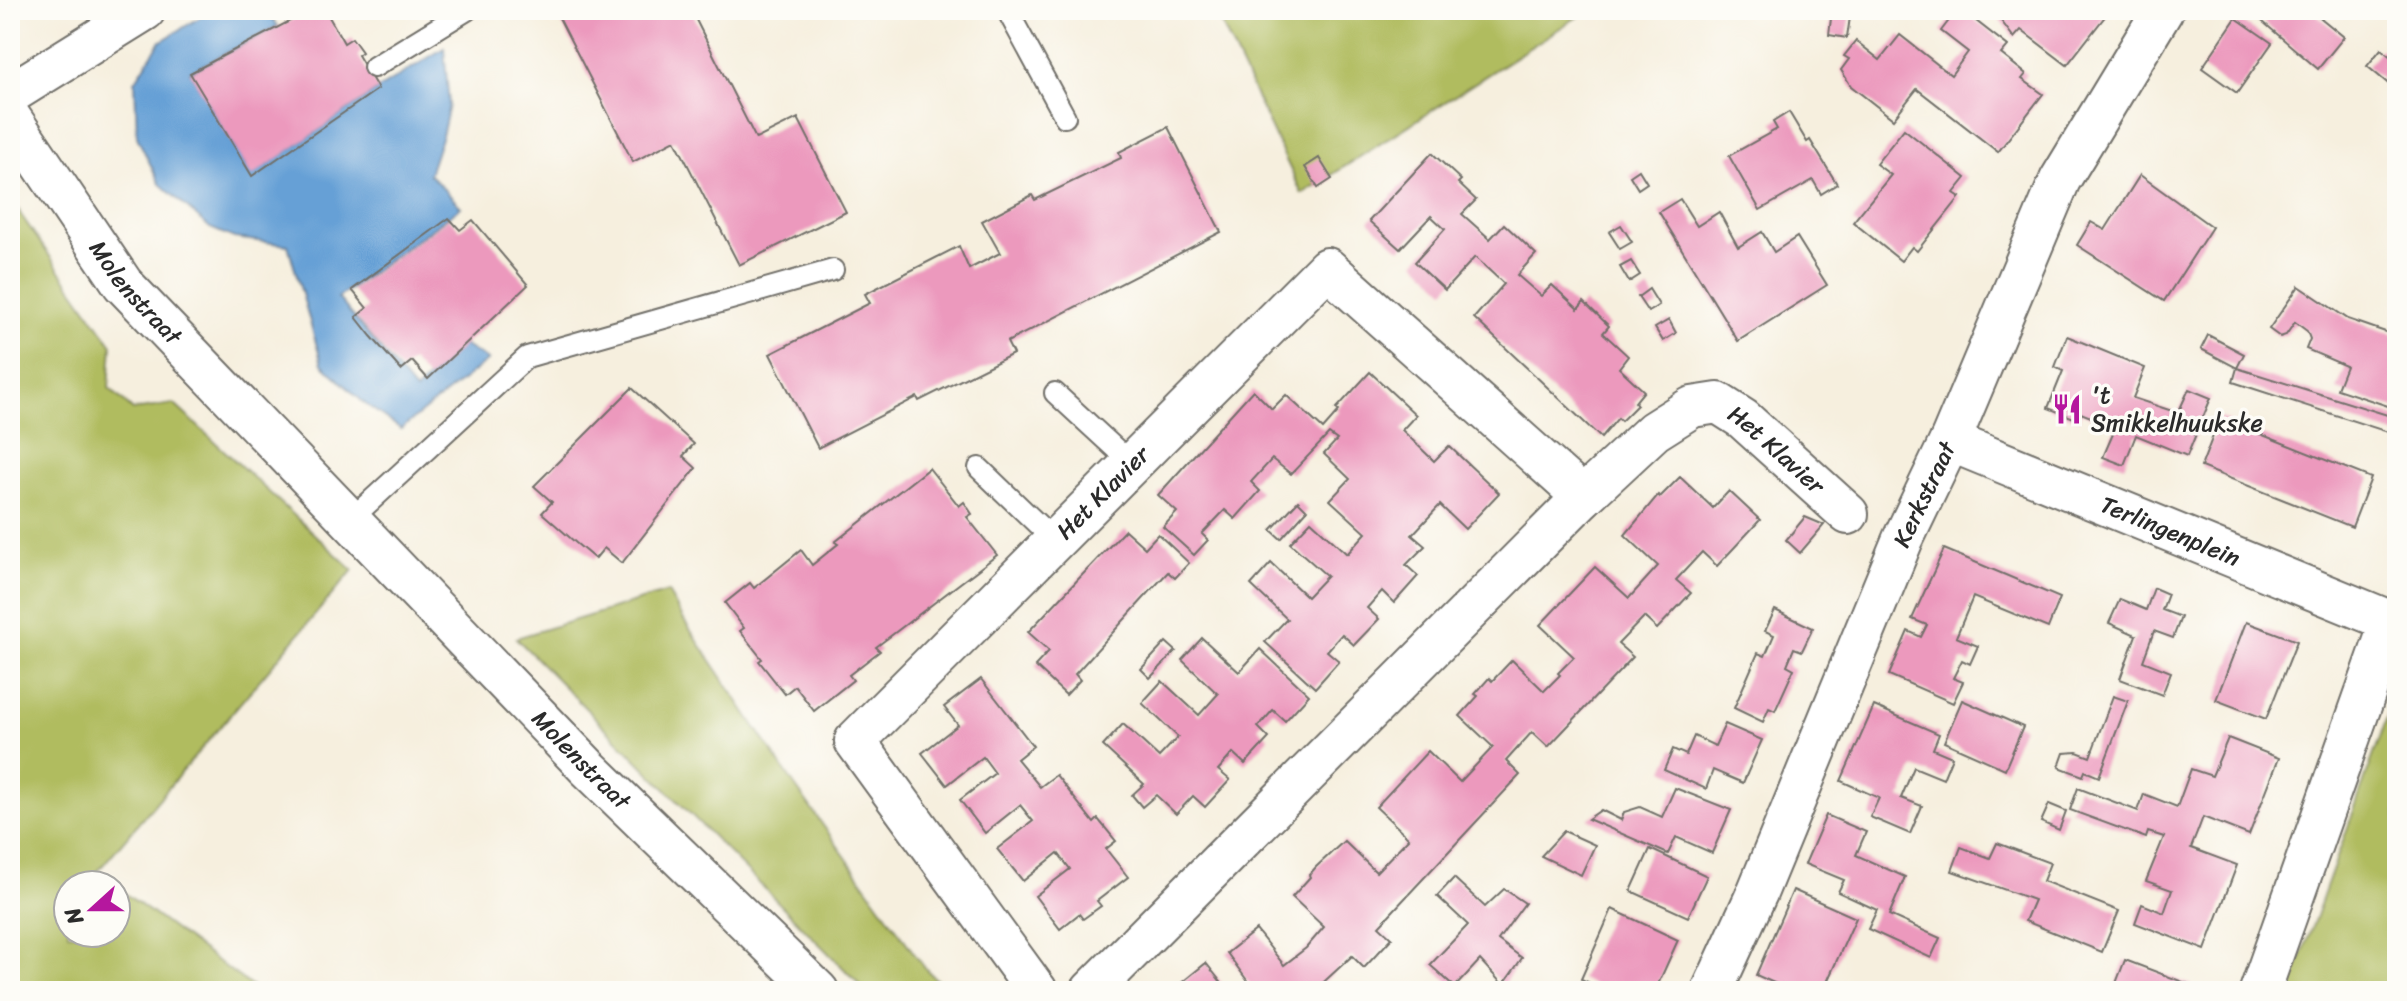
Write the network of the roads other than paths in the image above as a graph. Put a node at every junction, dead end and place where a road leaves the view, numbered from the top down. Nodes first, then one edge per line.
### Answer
1 (145, 10) edge
2 (467, 10) edge
3 (1007, 10) edge
4 (2163, 10) edge
5 (374, 67) dead end
6 (10, 94) edge
7 (10, 117) edge
8 (1065, 117) dead end
9 (833, 270) dead end
10 (1055, 393) dead end
11 (1950, 441) junction
12 (1132, 464) junction
13 (979, 468) dead end
14 (1583, 497) junction
15 (1848, 514) dead end
16 (350, 520) junction
17 (1055, 541) junction
18 (2394, 622) edge
19 (818, 991) edge
20 (1037, 991) edge
21 (1091, 991) edge
22 (1712, 991) edge
23 (2260, 991) edge

1 - 6 street
2 - 5 lane
3 - 8 lane
4 - 11 street, Kerkstraat
7 - 16 street, Molenstraat
9 - 16 lane
10 - 12 lane
11 - 18 street, Terlingenplein
11 - 22 street, Kerkstraat
12 - 14 street, Het Klavier
12 - 17 street, Het Klavier
13 - 17 lane
14 - 15 street, Het Klavier
14 - 21 street, Het Klavier
16 - 19 street, Molenstraat
17 - 20 street, Het Klavier
18 - 23 street, Terlingenplein

